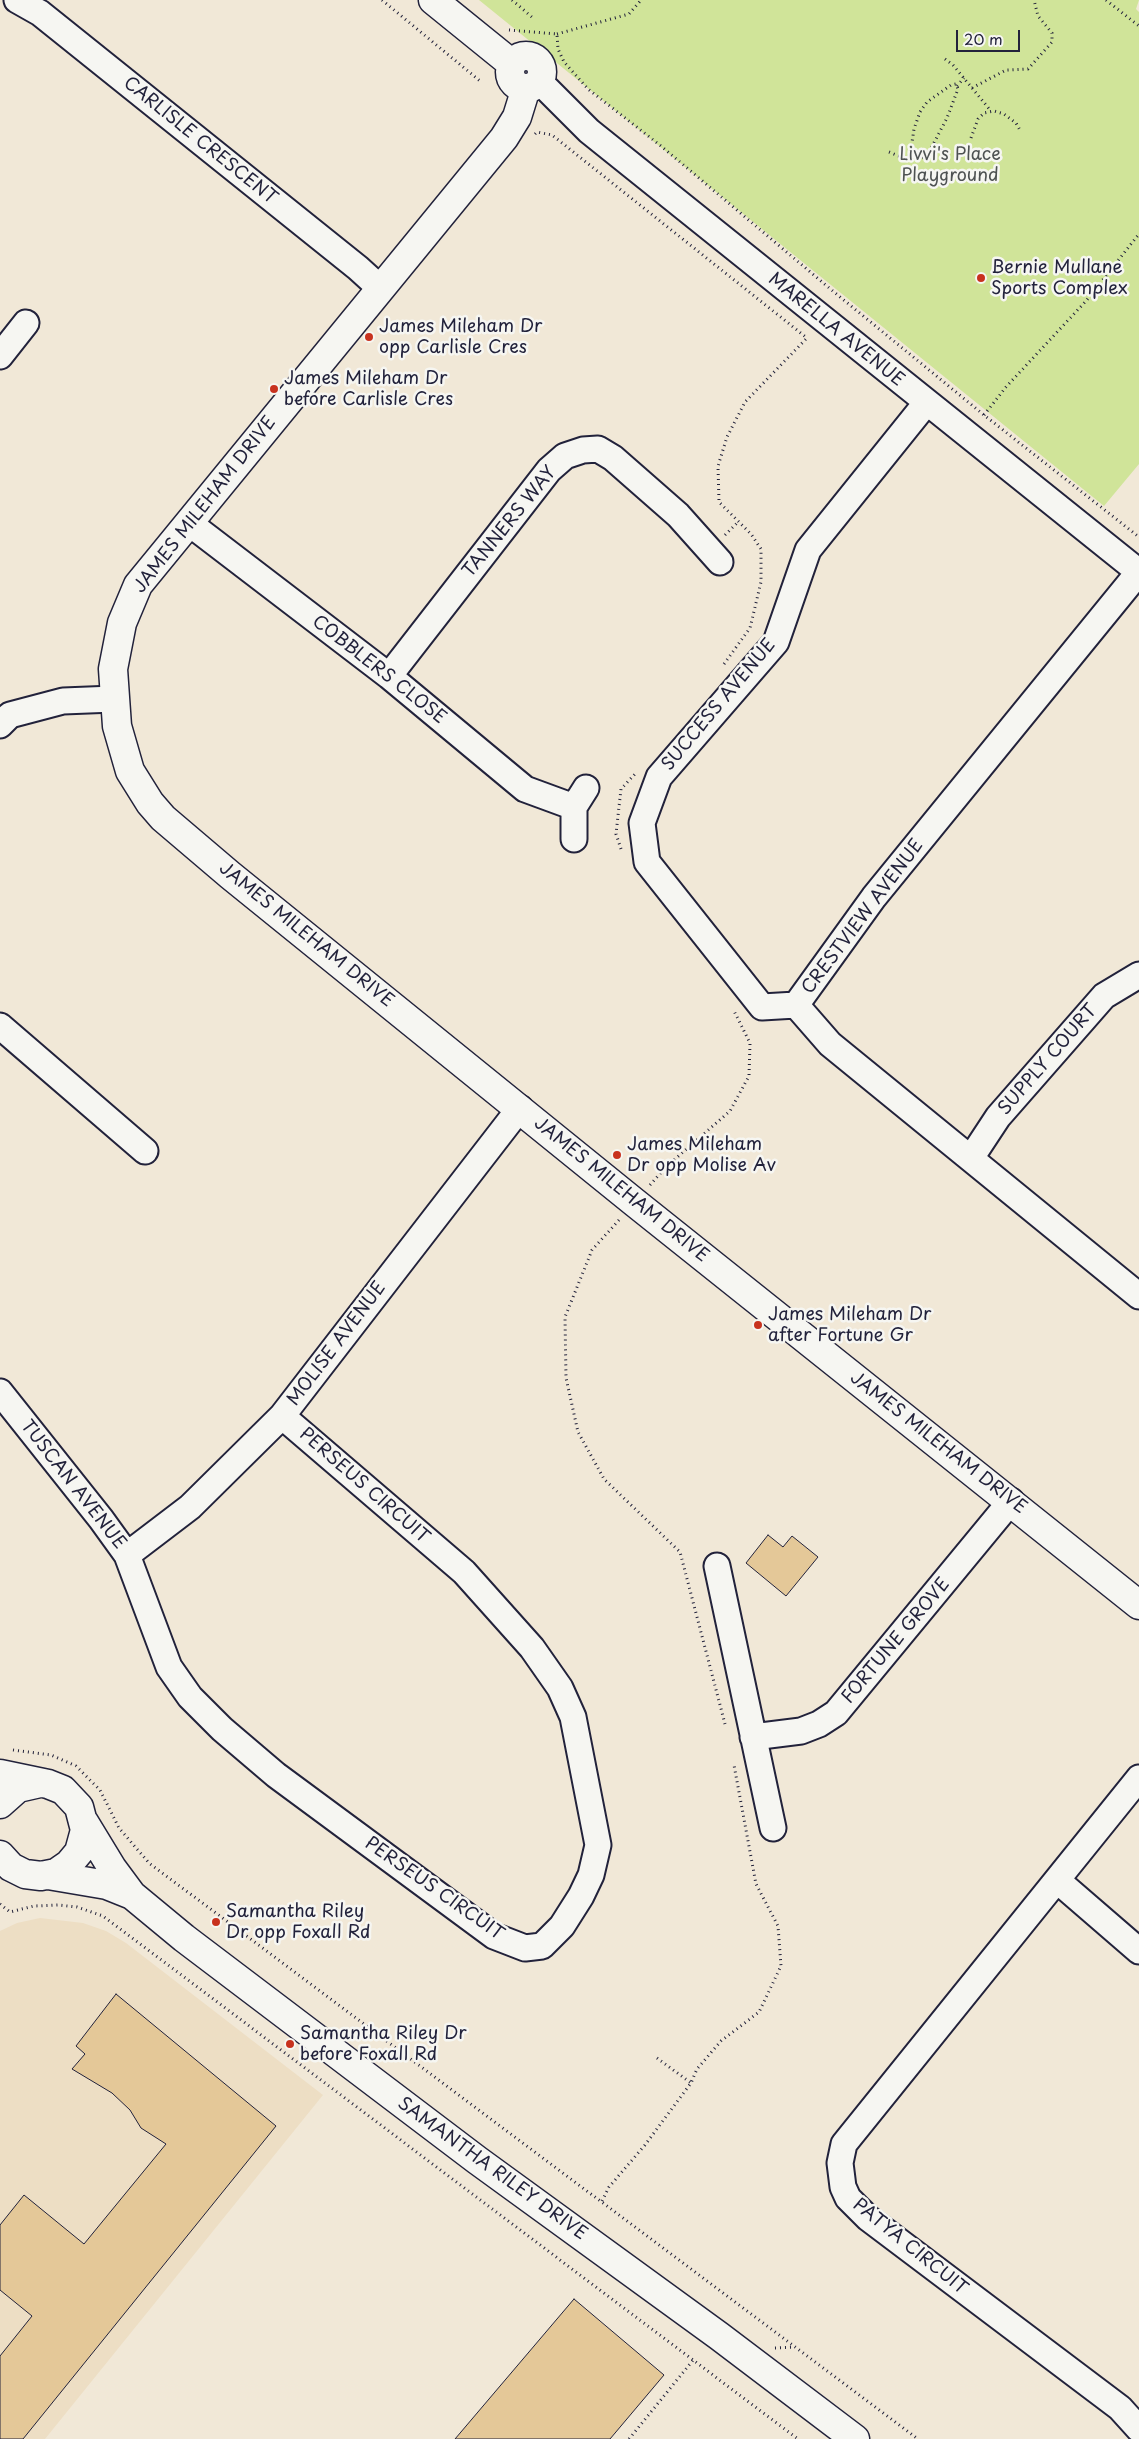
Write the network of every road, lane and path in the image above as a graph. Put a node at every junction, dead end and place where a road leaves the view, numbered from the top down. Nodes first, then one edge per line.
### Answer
1 (17, 0) edge
2 (382, 0) edge
3 (433, 0) edge
4 (512, 0) edge
5 (641, 0) edge
6 (1034, 0) edge
7 (1106, 0) edge
8 (533, 18) dead end
9 (1139, 26) edge
10 (505, 30) dead end
11 (557, 34) junction
12 (945, 58) dead end
13 (964, 78) junction
14 (480, 81) dead end
15 (532, 85) junction
16 (957, 86) junction
17 (972, 88) junction
18 (991, 112) junction
19 (1021, 132) dead end
20 (530, 138) dead end
21 (972, 138) dead end
22 (889, 152) dead end
23 (910, 156) junction
24 (1139, 234) edge
25 (380, 288) junction
26 (26, 323) dead end
27 (807, 338) dead end
28 (0, 356) edge
29 (927, 402) junction
30 (984, 415) junction
31 (188, 523) junction
32 (1139, 537) edge
33 (720, 562) dead end
34 (1139, 572) edge
35 (389, 676) junction
36 (114, 699) junction
37 (0, 725) edge
38 (574, 839) dead end
39 (1139, 975) edge
40 (796, 1005) junction
41 (0, 1026) edge
42 (520, 1108) junction
43 (145, 1151) dead end
44 (971, 1158) junction
45 (644, 1178) dead end
46 (659, 1190) dead end
47 (1139, 1296) edge
48 (0, 1392) edge
49 (282, 1416) junction
50 (1011, 1501) junction
51 (127, 1555) junction
52 (717, 1566) dead end
53 (1139, 1605) edge
54 (753, 1737) junction
55 (4, 1762) edge
56 (1139, 1778) edge
57 (40, 1783) junction
58 (0, 1804) edge
59 (84, 1822) junction
60 (773, 1828) dead end
61 (4, 1867) edge
62 (48, 1875) junction
63 (1058, 1881) junction
64 (132, 1895) junction
65 (0, 1904) edge
66 (1139, 1950) edge
67 (657, 2058) dead end
68 (691, 2083) dead end
69 (694, 2359) junction
70 (1139, 2429) edge
71 (629, 2439) edge
72 (798, 2439) edge
73 (855, 2439) edge
74 (918, 2439) edge

1 - 25 street, CARLISLE CRESCENT
2 - 14 path
3 - 15 street
4 - 8 path
5 - 11 path
6 - 17 path
7 - 9 path
10 - 11 path
11 - 30 path
12 - 13 path
13 - 16 path
13 - 17 path
15 - 25 street, JAMES MILEHAM DRIVE
15 - 29 street, MARELLA AVENUE
16 - 23 path
16 - 23 path
17 - 18 path
18 - 19 path
18 - 21 path
20 - 27 path
22 - 23 path
24 - 30 path
25 - 31 street, JAMES MILEHAM DRIVE
26 - 28 street
29 - 34 street, MARELLA AVENUE
29 - 40 street, SUCCESS AVENUE
30 - 32 path
31 - 35 street, COBBLERS CLOSE
31 - 36 street, JAMES MILEHAM DRIVE
33 - 35 street, TANNERS WAY
34 - 40 street, CRESTVIEW AVENUE
35 - 38 street, COBBLERS CLOSE
36 - 37 street
36 - 42 street, JAMES MILEHAM DRIVE
39 - 44 street, SUPPLY COURT
40 - 44 street, CRESTVIEW AVENUE
41 - 43 street
42 - 49 street, MOLISE AVENUE
42 - 50 street, JAMES MILEHAM DRIVE
44 - 47 street, CRESTVIEW AVENUE
45 - 46 path
48 - 51 street, TUSCAN AVENUE
49 - 51 street, MOLISE AVENUE
49 - 51 street, PERSEUS CIRCUIT
50 - 53 street, JAMES MILEHAM DRIVE
50 - 54 street, FORTUNE GROVE
52 - 54 street
54 - 60 street
55 - 57 street, SAMANTHA RILEY DRIVE
55 - 74 path
56 - 63 street, PATYA CIRCUIT
57 - 58 street
57 - 59 street, SAMANTHA RILEY DRIVE
59 - 62 street
59 - 64 street, SAMANTHA RILEY DRIVE
61 - 62 street, SAMANTHA RILEY DRIVE
62 - 64 street, SAMANTHA RILEY DRIVE
63 - 66 street
63 - 70 street, PATYA CIRCUIT
64 - 73 street, SAMANTHA RILEY DRIVE
65 - 69 path
67 - 68 path
69 - 71 path
69 - 72 path

